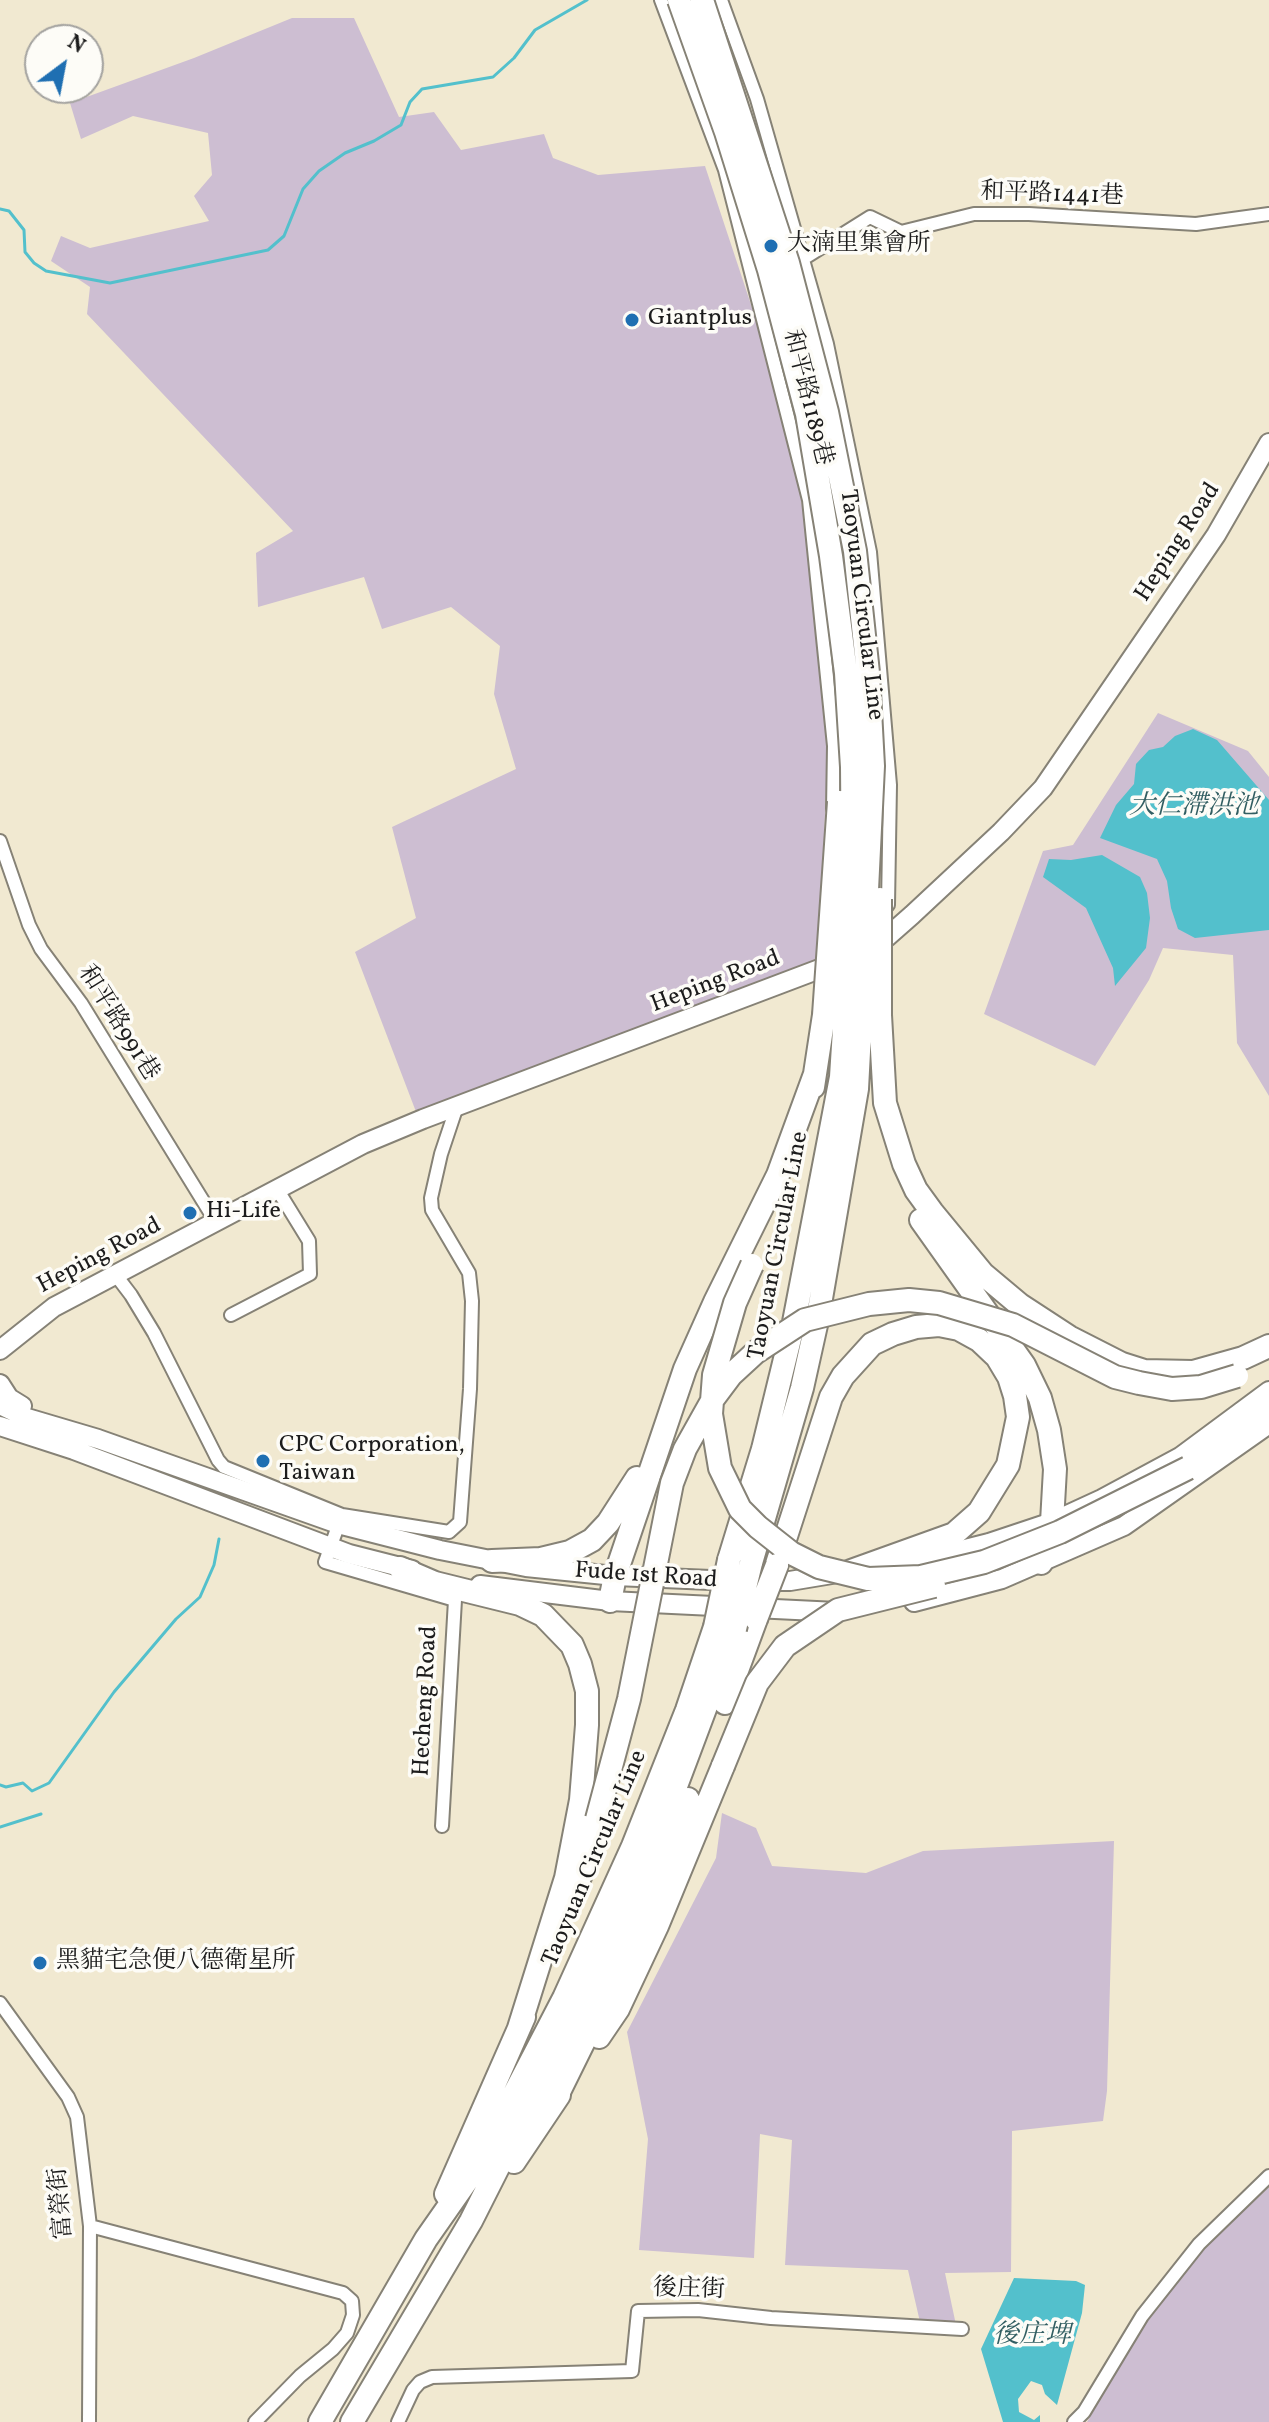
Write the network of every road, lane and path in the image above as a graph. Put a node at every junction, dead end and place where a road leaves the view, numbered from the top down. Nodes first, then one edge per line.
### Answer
1 (661, 0) edge
2 (679, 0) edge
3 (702, 0) edge
4 (721, 0) edge
5 (757, 99) junction
6 (707, 125) junction
7 (1269, 214) edge
8 (803, 259) junction
9 (1269, 443) edge
10 (0, 841) edge
11 (887, 937) junction
12 (830, 966) junction
13 (852, 1015) junction
14 (815, 1074) junction
15 (457, 1106) junction
16 (277, 1189) junction
17 (216, 1222) junction
18 (115, 1274) junction
19 (231, 1315) dead end
20 (1269, 1346) edge
21 (0, 1350) edge
22 (1269, 1361) edge
23 (0, 1384) edge
24 (1269, 1391) edge
25 (0, 1405) edge
26 (1269, 1409) edge
27 (667, 1420) junction
28 (1269, 1424) edge
29 (2, 1428) edge
30 (98, 1439) junction
31 (1188, 1468) junction
32 (1079, 1509) junction
33 (340, 1519) junction
34 (1052, 1522) junction
35 (1084, 1545) junction
36 (329, 1547) junction
37 (492, 1561) junction
38 (1041, 1563) junction
39 (400, 1568) junction
40 (851, 1571) junction
41 (615, 1576) junction
42 (610, 1601) junction
43 (725, 1628) junction
44 (442, 1826) dead end
45 (0, 2003) edge
46 (519, 2028) junction
47 (553, 2104) junction
48 (1269, 2176) edge
49 (471, 2221) junction
50 (90, 2226) junction
51 (426, 2239) junction
52 (962, 2329) dead end
53 (89, 2422) edge
54 (255, 2422) edge
55 (320, 2422) edge
56 (352, 2422) edge
57 (398, 2422) edge
58 (1074, 2422) edge

1 - 6 street, 和平路1189巷
2 - 13 highway, Taoyuan Circular Line, bridge
3 - 13 highway, Taoyuan Circular Line, bridge
4 - 5 street, 和平路1189巷
5 - 6 street
5 - 8 street, 和平路1189巷
6 - 12 street, 和平路1189巷
7 - 8 street, 和平路1441巷
8 - 11 street, 和平路1189巷
9 - 11 main road, Heping Road
10 - 17 street, 和平路991巷
11 - 12 main road, Heping Road
12 - 15 main road, Heping Road
13 - 14 highway
13 - 20 highway
13 - 34 highway
13 - 43 highway, Taoyuan Circular Line, bridge
14 - 27 highway
14 - 31 highway, bridge
15 - 16 main road, Heping Road
15 - 33 street
16 - 17 main road, Heping Road
16 - 19 street
17 - 18 main road, Heping Road
18 - 21 main road, Heping Road
18 - 33 street
22 - 46 highway, bridge
23 - 30 main road
24 - 32 main road, Fude 1st Road
25 - 30 main road, Fude 1st Road
26 - 31 highway
27 - 37 highway
27 - 41 highway
28 - 35 main road, Fude 1st Road
29 - 36 main road, Fude 1st Road
30 - 33 main road, Fude 1st Road
31 - 47 highway, bridge
32 - 34 main road, Fude 1st Road
32 - 35 main road
33 - 36 street
33 - 37 main road, Fude 1st Road
34 - 38 highway
34 - 40 main road, Fude 1st Road
35 - 38 main road, Fude 1st Road
36 - 39 main road, Fude 1st Road
36 - 44 street, Hecheng Road
37 - 41 main road, Fude 1st Road
38 - 42 main road, Fude 1st Road
39 - 42 main road, Fude 1st Road
39 - 46 highway
40 - 41 main road, Fude 1st Road
40 - 47 highway, bridge
41 - 42 highway
43 - 49 highway, Taoyuan Circular Line
43 - 51 highway, Taoyuan Circular Line
45 - 50 street, 富榮街
46 - 51 highway
47 - 49 highway
48 - 58 street
49 - 56 highway, Taoyuan Circular Line
50 - 53 street, 富榮街
50 - 54 street
51 - 55 highway, Taoyuan Circular Line
52 - 57 street, 後庄街

